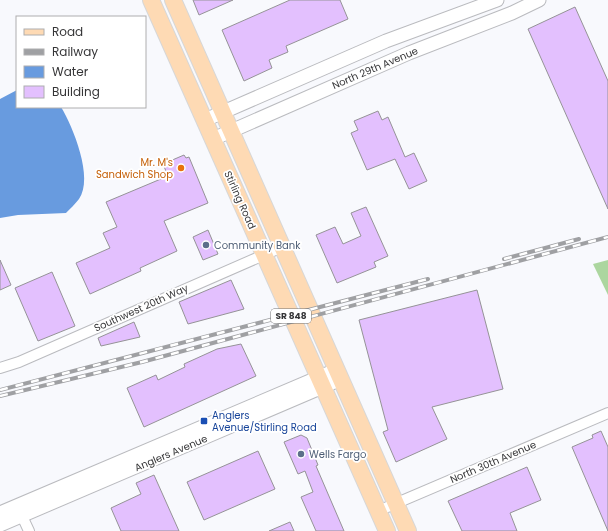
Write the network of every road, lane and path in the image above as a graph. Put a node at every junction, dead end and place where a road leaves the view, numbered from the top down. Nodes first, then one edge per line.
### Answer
1 (151, 0) edge
2 (172, 0) edge
3 (497, 0) edge
4 (539, 0) edge
5 (222, 112) junction
6 (205, 120) junction
7 (231, 131) junction
8 (213, 139) junction
9 (282, 247) junction
10 (264, 255) junction
11 (0, 368) edge
12 (338, 374) junction
13 (321, 382) junction
14 (608, 413) edge
15 (105, 469) junction
16 (96, 485) junction
17 (396, 504) junction
18 (378, 511) junction
19 (0, 513) edge
20 (22, 516) junction
21 (0, 525) edge
22 (29, 531) edge
23 (387, 531) edge
24 (408, 531) edge

1 - 6 main road, Stirling Road / SR 848
2 - 5 main road, Stirling Road / SR 848
3 - 5 street, North 29th Avenue
4 - 7 street, North 29th Avenue
5 - 6 street, North 29th Avenue
5 - 7 main road, Stirling Road / SR 848
6 - 8 main road, Stirling Road / SR 848
7 - 8 street, North 29th Avenue
7 - 9 main road, Stirling Road / SR 848
8 - 10 main road, Stirling Road / SR 848
9 - 10 street, Southwest 20th Way
9 - 12 main road, Stirling Road / SR 848
10 - 11 street, Southwest 20th Way
10 - 13 main road, Stirling Road / SR 848
12 - 13 street, Anglers Avenue
12 - 17 main road, Stirling Road / SR 848
13 - 15 street, Anglers Avenue
13 - 16 street, Anglers Avenue
13 - 18 main road, Stirling Road / SR 848
14 - 17 street, North 30th Avenue
15 - 16 street
15 - 19 street, Anglers Avenue
16 - 20 street, Anglers Avenue
17 - 18 street, North 30th Avenue
17 - 24 main road, Stirling Road / SR 848
18 - 23 main road, Stirling Road / SR 848
20 - 21 street, Anglers Avenue
20 - 22 street

